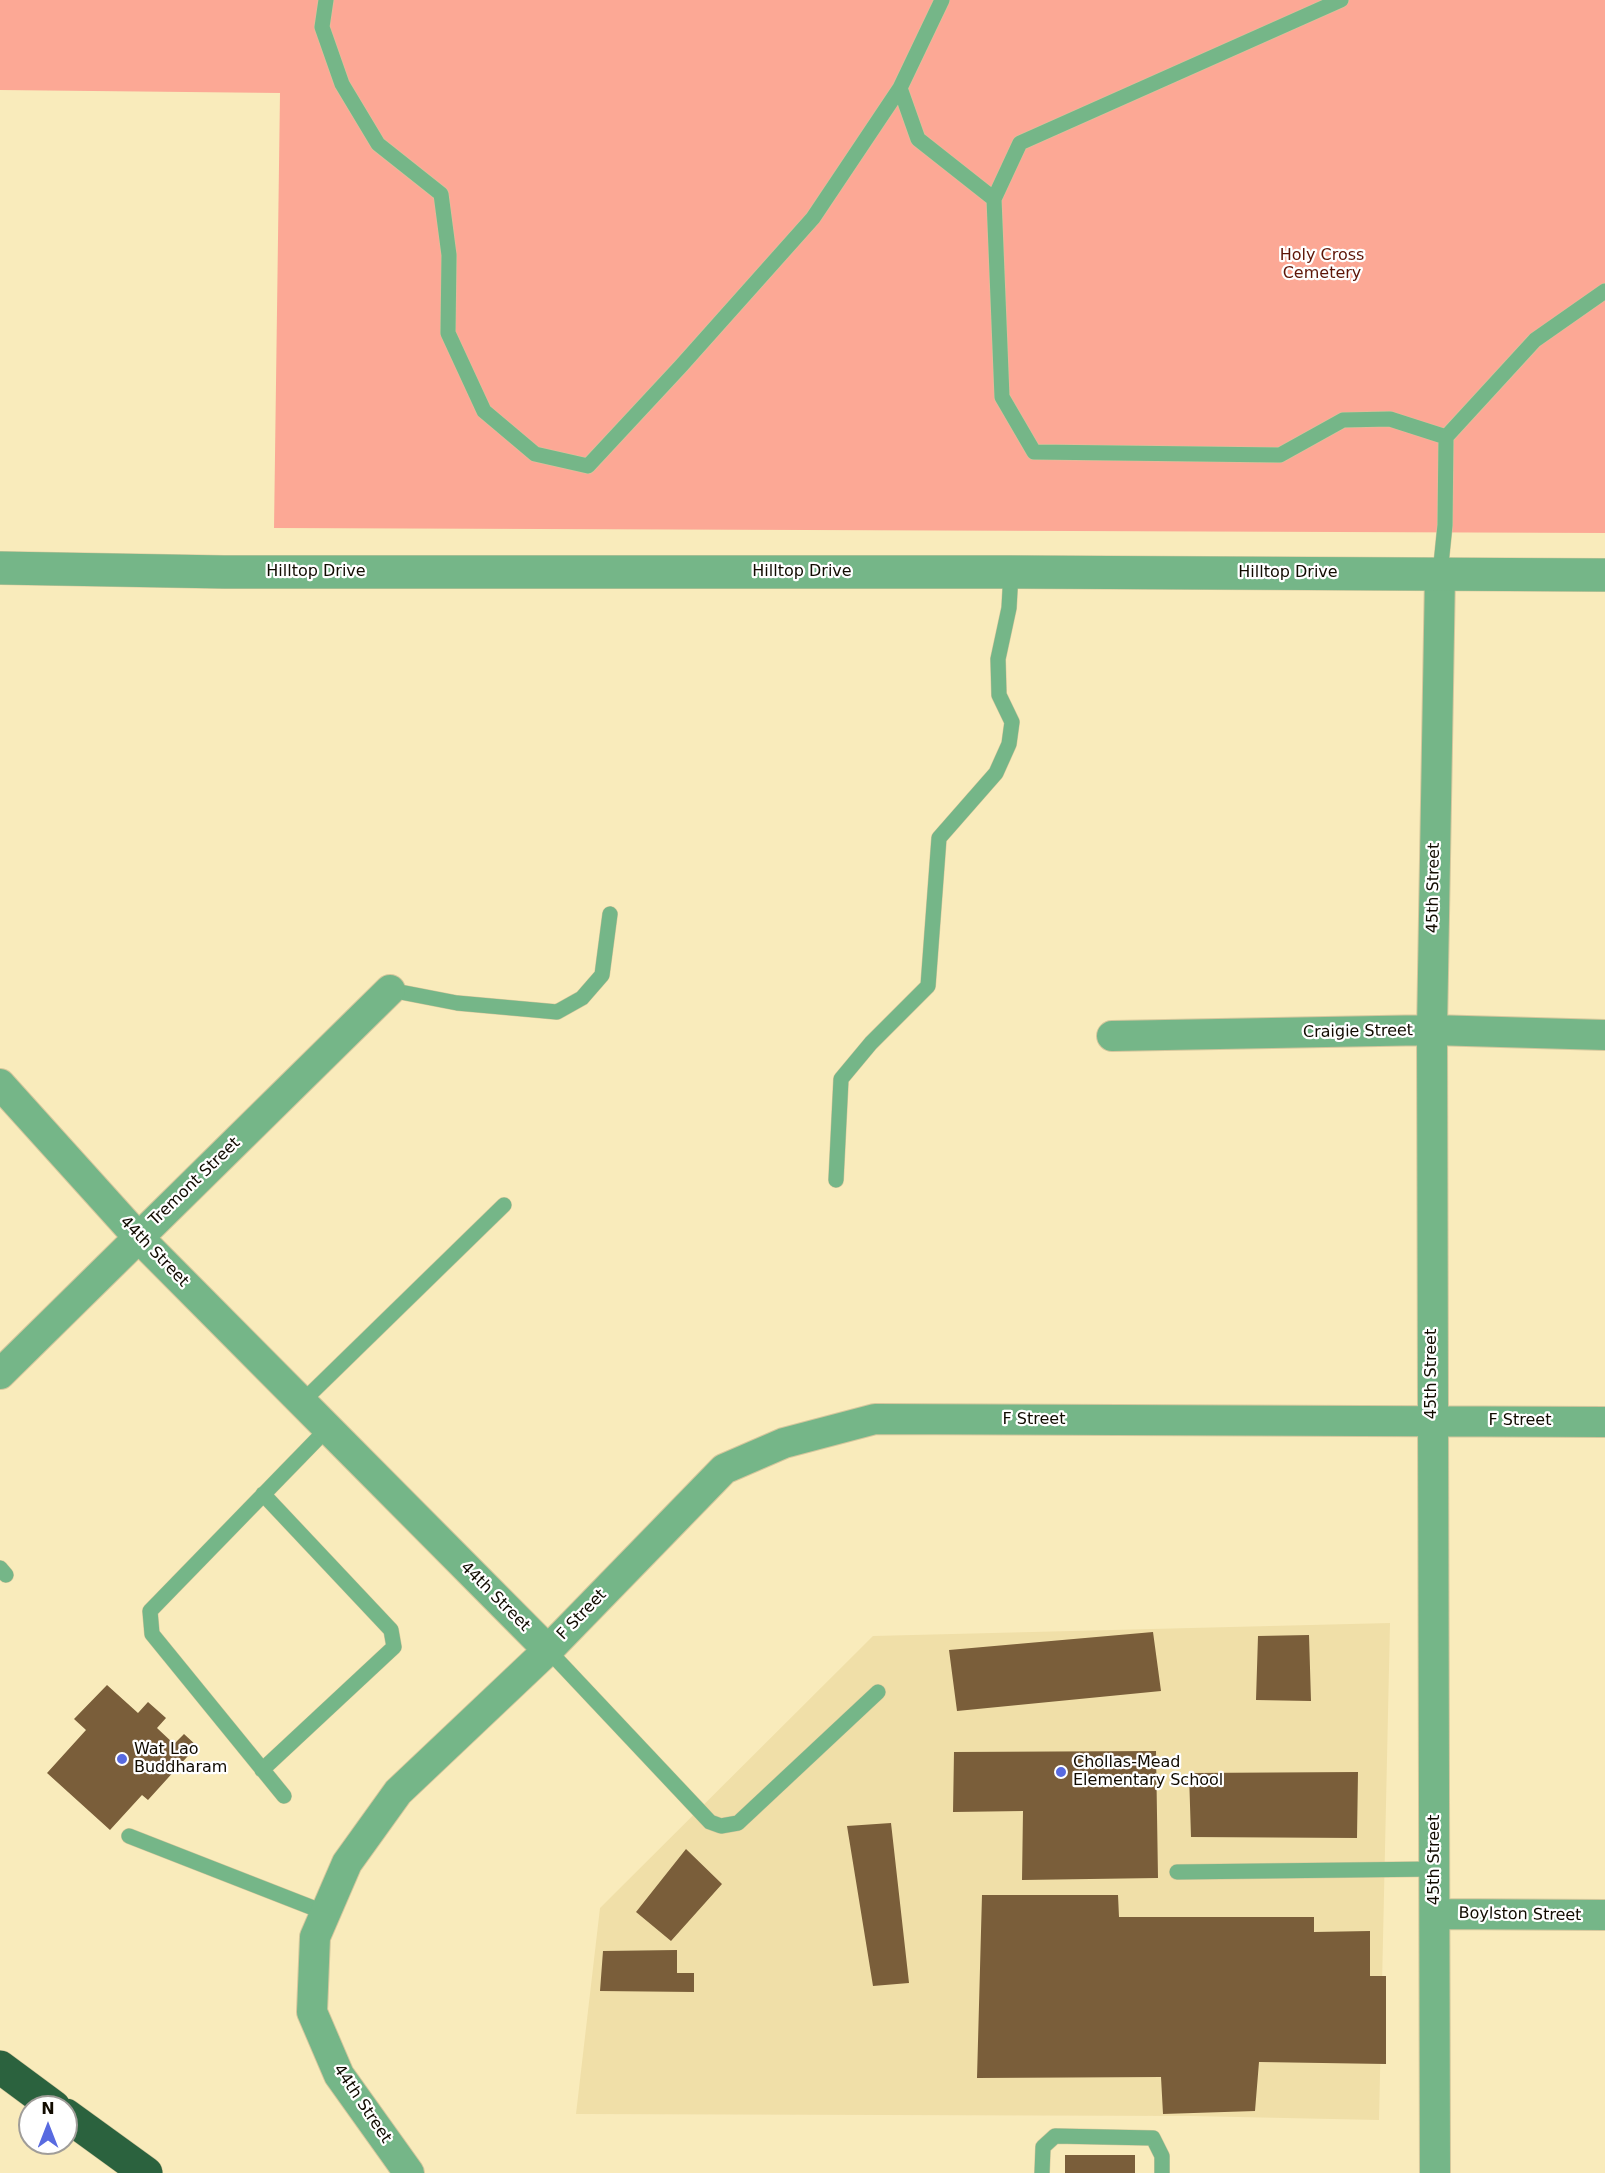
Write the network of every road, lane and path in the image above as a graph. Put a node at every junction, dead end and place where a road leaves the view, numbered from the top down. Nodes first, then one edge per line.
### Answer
1 (326, 0) edge
2 (942, 0) edge
3 (1341, 0) edge
4 (900, 88) junction
5 (994, 200) junction
6 (1605, 291) edge
7 (1446, 437) junction
8 (0, 568) edge
9 (1011, 572) junction
10 (1440, 574) junction
11 (1605, 575) edge
12 (610, 914) dead end
13 (390, 990) joint
14 (1432, 1030) junction
15 (1605, 1035) edge
16 (1112, 1036) dead end
17 (0, 1084) edge
18 (836, 1180) dead end
19 (504, 1205) dead end
20 (138, 1237) junction
21 (0, 1374) edge
22 (302, 1402) junction
23 (1432, 1422) junction
24 (1605, 1422) edge
25 (328, 1428) junction
26 (263, 1494) junction
27 (548, 1650) junction
28 (878, 1692) dead end
29 (262, 1770) junction
30 (284, 1797) dead end
31 (129, 1836) dead end
32 (1435, 1869) junction
33 (1178, 1872) dead end
34 (326, 1913) junction
35 (1435, 1914) junction
36 (1605, 1915) edge
37 (0, 2067) edge
38 (38, 2095) edge
39 (78, 2124) edge
40 (146, 2173) edge
41 (409, 2173) edge
42 (1042, 2173) edge
43 (1162, 2173) edge
44 (1435, 2173) edge

1 - 4 lane
2 - 4 lane
3 - 5 lane
4 - 5 lane
5 - 7 lane
6 - 7 lane
7 - 10 lane
8 - 9 street, Hilltop Drive
9 - 10 street, Hilltop Drive
9 - 18 lane
10 - 11 street, Hilltop Drive
10 - 14 street, 45th Street
12 - 13 lane
13 - 20 street, Tremont Street
14 - 15 street, Craigie Street
14 - 16 street, Craigie Street
14 - 23 street, 45th Street
17 - 20 street, 44th Street
19 - 22 lane
20 - 21 street, Tremont Street
20 - 22 street, 44th Street
22 - 25 street, 44th Street
23 - 24 street, F Street
23 - 27 street, F Street
23 - 32 street, 45th Street
25 - 26 lane
25 - 27 street, 44th Street
26 - 29 lane
26 - 29 lane
27 - 28 lane
27 - 34 street, 44th Street
29 - 30 lane
31 - 34 lane
32 - 33 lane
32 - 35 street, 45th Street
34 - 41 street, 44th Street
35 - 36 street, Boylston Street
35 - 44 street, 45th Street
37 - 38 highway
39 - 40 highway
42 - 43 lane

